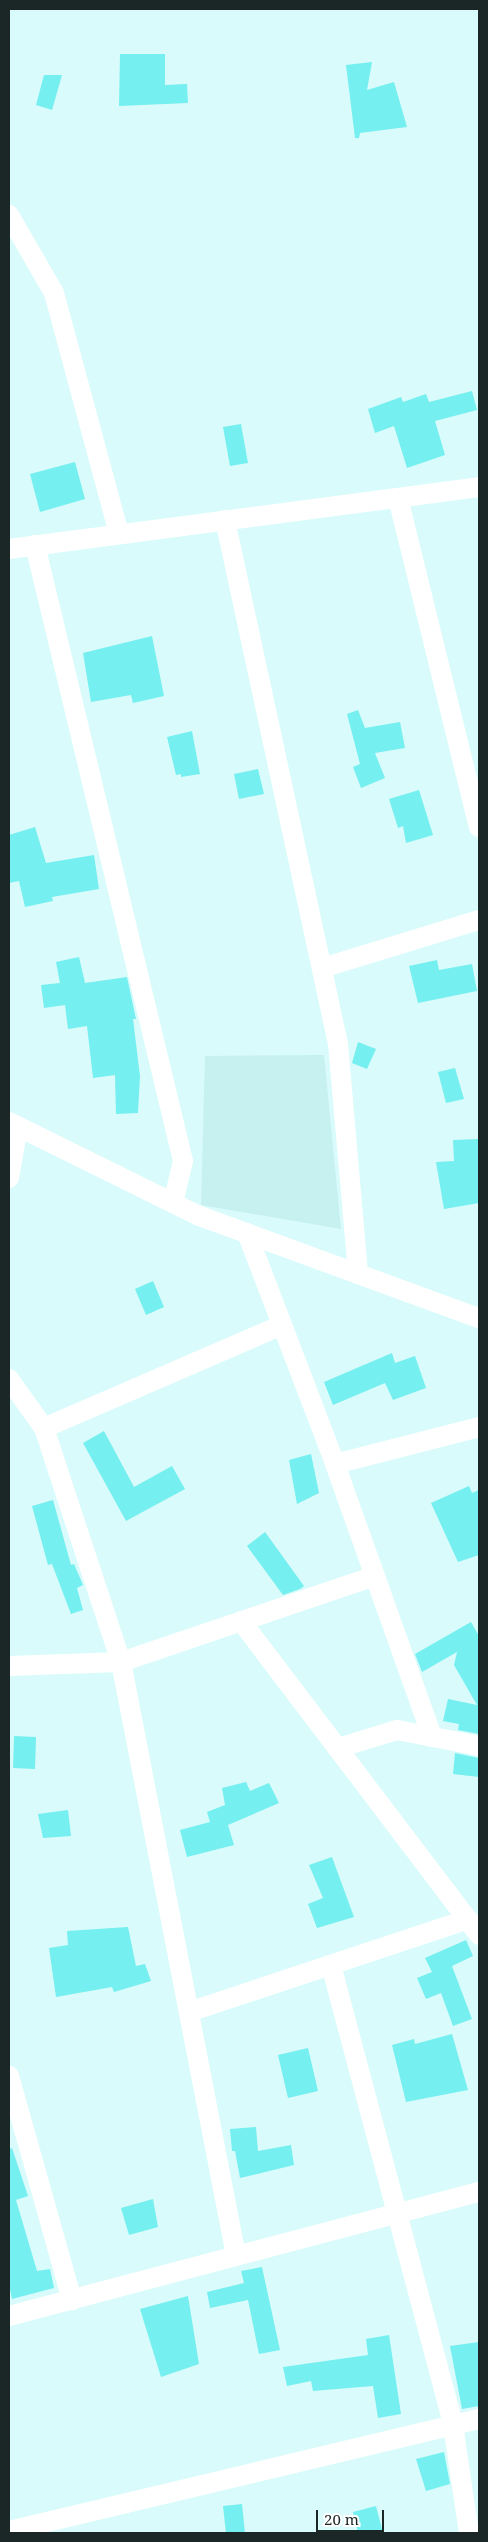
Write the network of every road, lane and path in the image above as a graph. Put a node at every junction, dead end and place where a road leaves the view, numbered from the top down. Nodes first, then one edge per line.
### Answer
1 (9, 215) edge
2 (479, 487) edge
3 (398, 498) junction
4 (225, 520) junction
5 (119, 534) junction
6 (35, 545) junction
7 (9, 549) edge
8 (479, 827) edge
9 (479, 920) edge
10 (322, 968) junction
11 (13, 1124) edge
12 (9, 1178) edge
13 (173, 1203) junction
14 (248, 1233) junction
15 (358, 1274) junction
16 (479, 1318) edge
17 (282, 1325) junction
18 (9, 1379) edge
19 (479, 1427) edge
20 (44, 1428) junction
21 (335, 1464) junction
22 (375, 1576) junction
23 (241, 1621) junction
24 (121, 1662) junction
25 (9, 1666) edge
26 (432, 1737) junction
27 (479, 1746) edge
28 (338, 1748) junction
29 (468, 1919) junction
30 (479, 1935) edge
31 (331, 1965) junction
32 (189, 2012) junction
33 (9, 2076) edge
34 (479, 2192) edge
35 (397, 2213) junction
36 (236, 2256) junction
37 (72, 2300) junction
38 (9, 2316) edge
39 (479, 2419) edge
40 (452, 2425) junction
41 (9, 2531) edge
42 (469, 2533) edge

1 - 5 street
2 - 3 street
3 - 4 street
3 - 8 street
4 - 5 street
4 - 10 street
5 - 6 street
6 - 7 street
6 - 13 street
9 - 10 street
10 - 15 street
11 - 12 street
11 - 13 street
13 - 14 street
14 - 15 street
14 - 17 street
15 - 16 street
17 - 20 street
17 - 21 street
18 - 20 street
19 - 21 street
20 - 24 street
21 - 22 street
22 - 23 street
22 - 26 street
23 - 24 street
23 - 28 street
24 - 25 street
24 - 32 street
26 - 27 street
26 - 28 street
28 - 29 street
29 - 30 street
29 - 31 street
31 - 32 street
31 - 35 street
32 - 36 street
33 - 37 street
34 - 35 street
35 - 36 street
35 - 40 street
36 - 37 street
37 - 38 street
39 - 40 street
40 - 41 street
40 - 42 street

